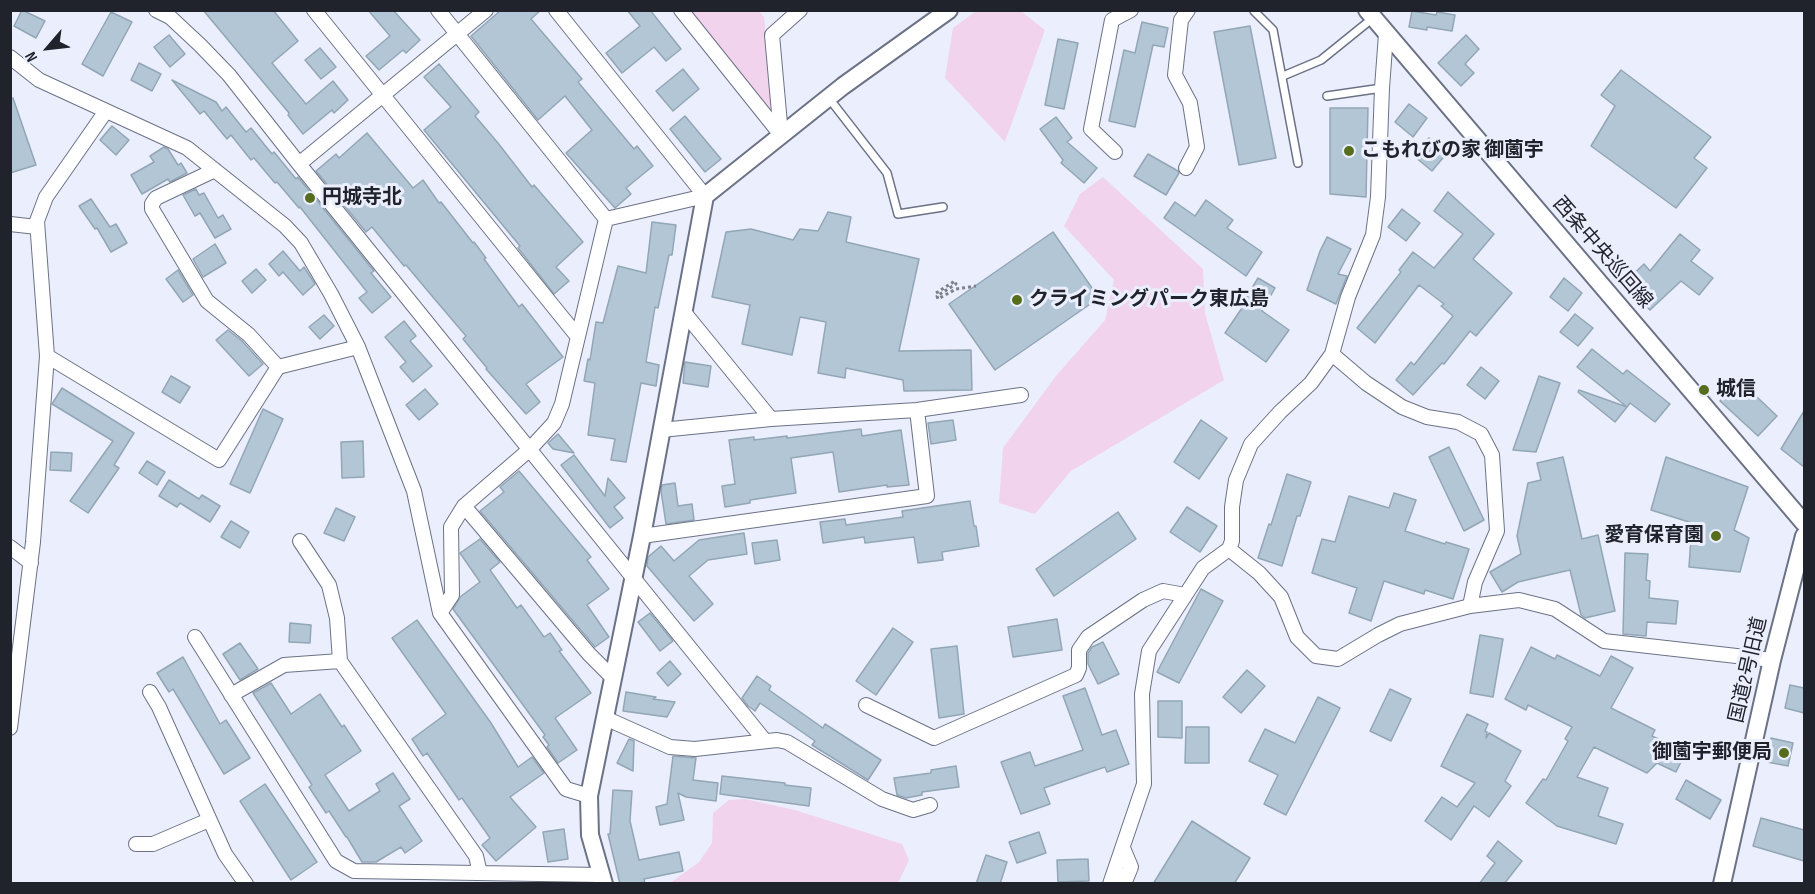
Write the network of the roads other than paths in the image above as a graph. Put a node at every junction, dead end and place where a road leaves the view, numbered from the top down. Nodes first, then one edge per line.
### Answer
1 (156, 10) edge
2 (314, 10) edge
3 (438, 10) edge
4 (486, 10) edge
5 (556, 10) edge
6 (681, 10) edge
7 (800, 10) edge
8 (949, 10) edge
9 (1131, 10) edge
10 (1188, 10) edge
11 (1254, 11) edge
12 (1370, 14) edge
13 (457, 34) junction
14 (1386, 34) junction
15 (10, 57) edge
16 (1283, 76) junction
17 (1382, 88) junction
18 (382, 95) junction
19 (1327, 96) dead end
20 (828, 98) junction
21 (106, 111) junction
22 (781, 135) junction
23 (1115, 152) dead end
24 (1298, 163) dead end
25 (299, 164) junction
26 (1186, 168) dead end
27 (215, 170) junction
28 (705, 196) junction
29 (943, 207) dead end
30 (606, 219) junction
31 (10, 224) edge
32 (37, 227) junction
33 (683, 311) junction
34 (578, 337) junction
35 (358, 347) junction
36 (1332, 354) junction
37 (47, 356) junction
38 (278, 367) junction
39 (1021, 394) dead end
40 (917, 410) junction
41 (771, 418) junction
42 (661, 430) junction
43 (529, 450) junction
44 (464, 506) junction
45 (1804, 523) edge
46 (642, 536) junction
47 (1804, 536) edge
48 (300, 541) dead end
49 (10, 547) edge
50 (1229, 549) junction
51 (31, 563) junction
52 (632, 576) junction
53 (1185, 595) junction
54 (1470, 606) junction
55 (440, 613) junction
56 (195, 638) dead end
57 (1772, 660) junction
58 (340, 661) junction
59 (613, 678) junction
60 (150, 692) dead end
61 (231, 694) junction
62 (866, 705) dead end
63 (605, 718) junction
64 (10, 728) edge
65 (765, 741) junction
66 (589, 796) junction
67 (930, 805) dead end
68 (209, 820) junction
69 (136, 844) dead end
70 (1123, 848) junction
71 (480, 873) junction
72 (602, 879) edge
73 (246, 884) edge
74 (1110, 884) edge
75 (1124, 884) edge
76 (1722, 884) edge

1 - 25 street
2 - 18 street
3 - 13 street
4 - 13 street
5 - 28 street
6 - 22 street
7 - 22 street
8 - 20 street
9 - 23 street
10 - 26 street
11 - 16 lane
12 - 14 street, 西条中央巡回線
12 - 16 lane
13 - 18 street
13 - 30 street
14 - 17 street
14 - 45 street, 西条中央巡回線
15 - 21 street
16 - 24 lane
17 - 19 lane
17 - 36 street
18 - 25 street
18 - 34 street
20 - 22 street
20 - 29 lane
21 - 27 street
21 - 32 street
22 - 28 street
25 - 43 street
27 - 35 street
27 - 38 street
28 - 30 street
28 - 33 street
30 - 34 street
31 - 32 street
32 - 37 street
33 - 41 street
33 - 42 street
34 - 43 street
35 - 38 street
35 - 55 street
36 - 50 street
36 - 54 street
37 - 38 street
37 - 51 street
39 - 40 street
40 - 41 street
40 - 46 street
41 - 42 street
42 - 46 street
43 - 44 street
43 - 52 street
44 - 55 street
44 - 59 street
46 - 52 street
47 - 57 street, 国道2号旧道
48 - 58 street
49 - 51 street
50 - 53 street
50 - 54 street
51 - 64 street
52 - 59 street
52 - 65 street
53 - 62 street
53 - 70 street
54 - 57 street
55 - 66 street
56 - 61 street
57 - 76 street, 国道2号旧道
58 - 61 street
58 - 71 street
59 - 63 street
60 - 68 street
61 - 71 street
63 - 65 street
63 - 66 street
65 - 67 street
66 - 72 street
68 - 69 street
68 - 73 street
70 - 74 street
70 - 75 street
71 - 72 street

